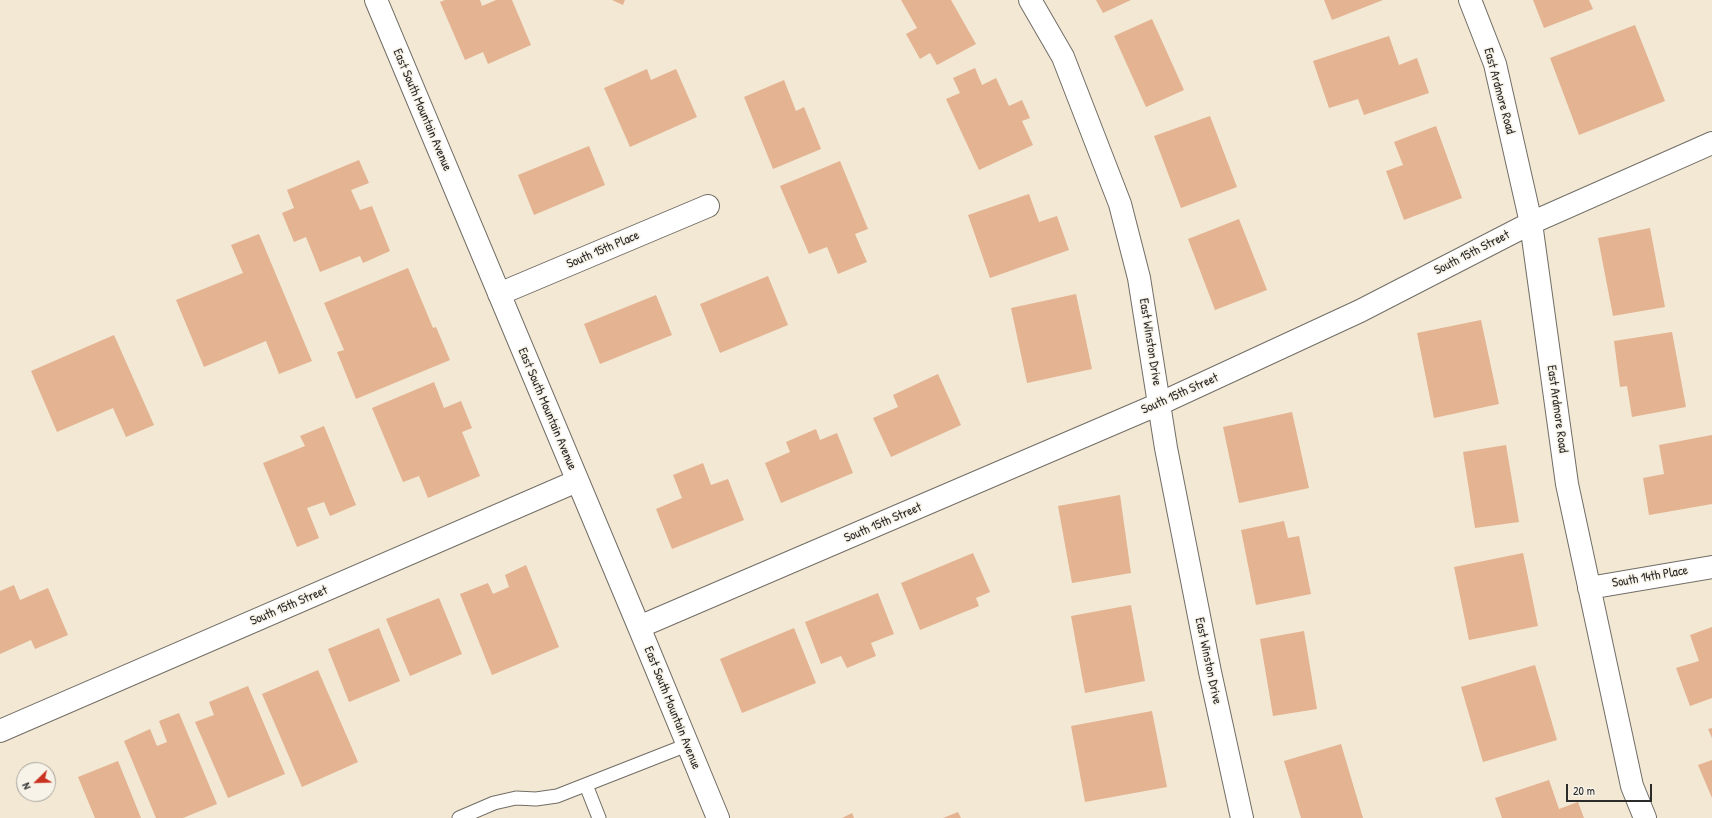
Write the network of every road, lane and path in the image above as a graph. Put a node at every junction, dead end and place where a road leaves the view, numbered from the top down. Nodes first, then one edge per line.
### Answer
1 (376, 0) edge
2 (1030, 0) edge
3 (1470, 0) edge
4 (1712, 142) edge
5 (708, 206) dead end
6 (1531, 223) junction
7 (499, 294) junction
8 (1160, 404) junction
9 (577, 481) junction
10 (1712, 567) edge
11 (1589, 588) junction
12 (639, 627) junction
13 (0, 731) edge
14 (687, 746) junction
15 (586, 785) junction
16 (459, 818) edge
17 (599, 818) edge
18 (718, 818) edge
19 (1242, 818) edge
20 (1645, 818) edge

1 - 7 street, East South Mountain Avenue
2 - 8 street, East Winston Drive
3 - 6 street, East Ardmore Road
4 - 6 street, South 15th Street
5 - 7 street, South 15th Place
6 - 8 street, South 15th Street
6 - 11 street, East Ardmore Road
7 - 9 street, East South Mountain Avenue
8 - 12 street, South 15th Street
8 - 19 street, East Winston Drive
9 - 12 street, East South Mountain Avenue
9 - 13 street, South 15th Street
10 - 11 street, South 14th Place
11 - 20 street, East Ardmore Road
12 - 14 street, East South Mountain Avenue
14 - 15 lane
14 - 18 street, East South Mountain Avenue
15 - 16 lane
15 - 17 lane

